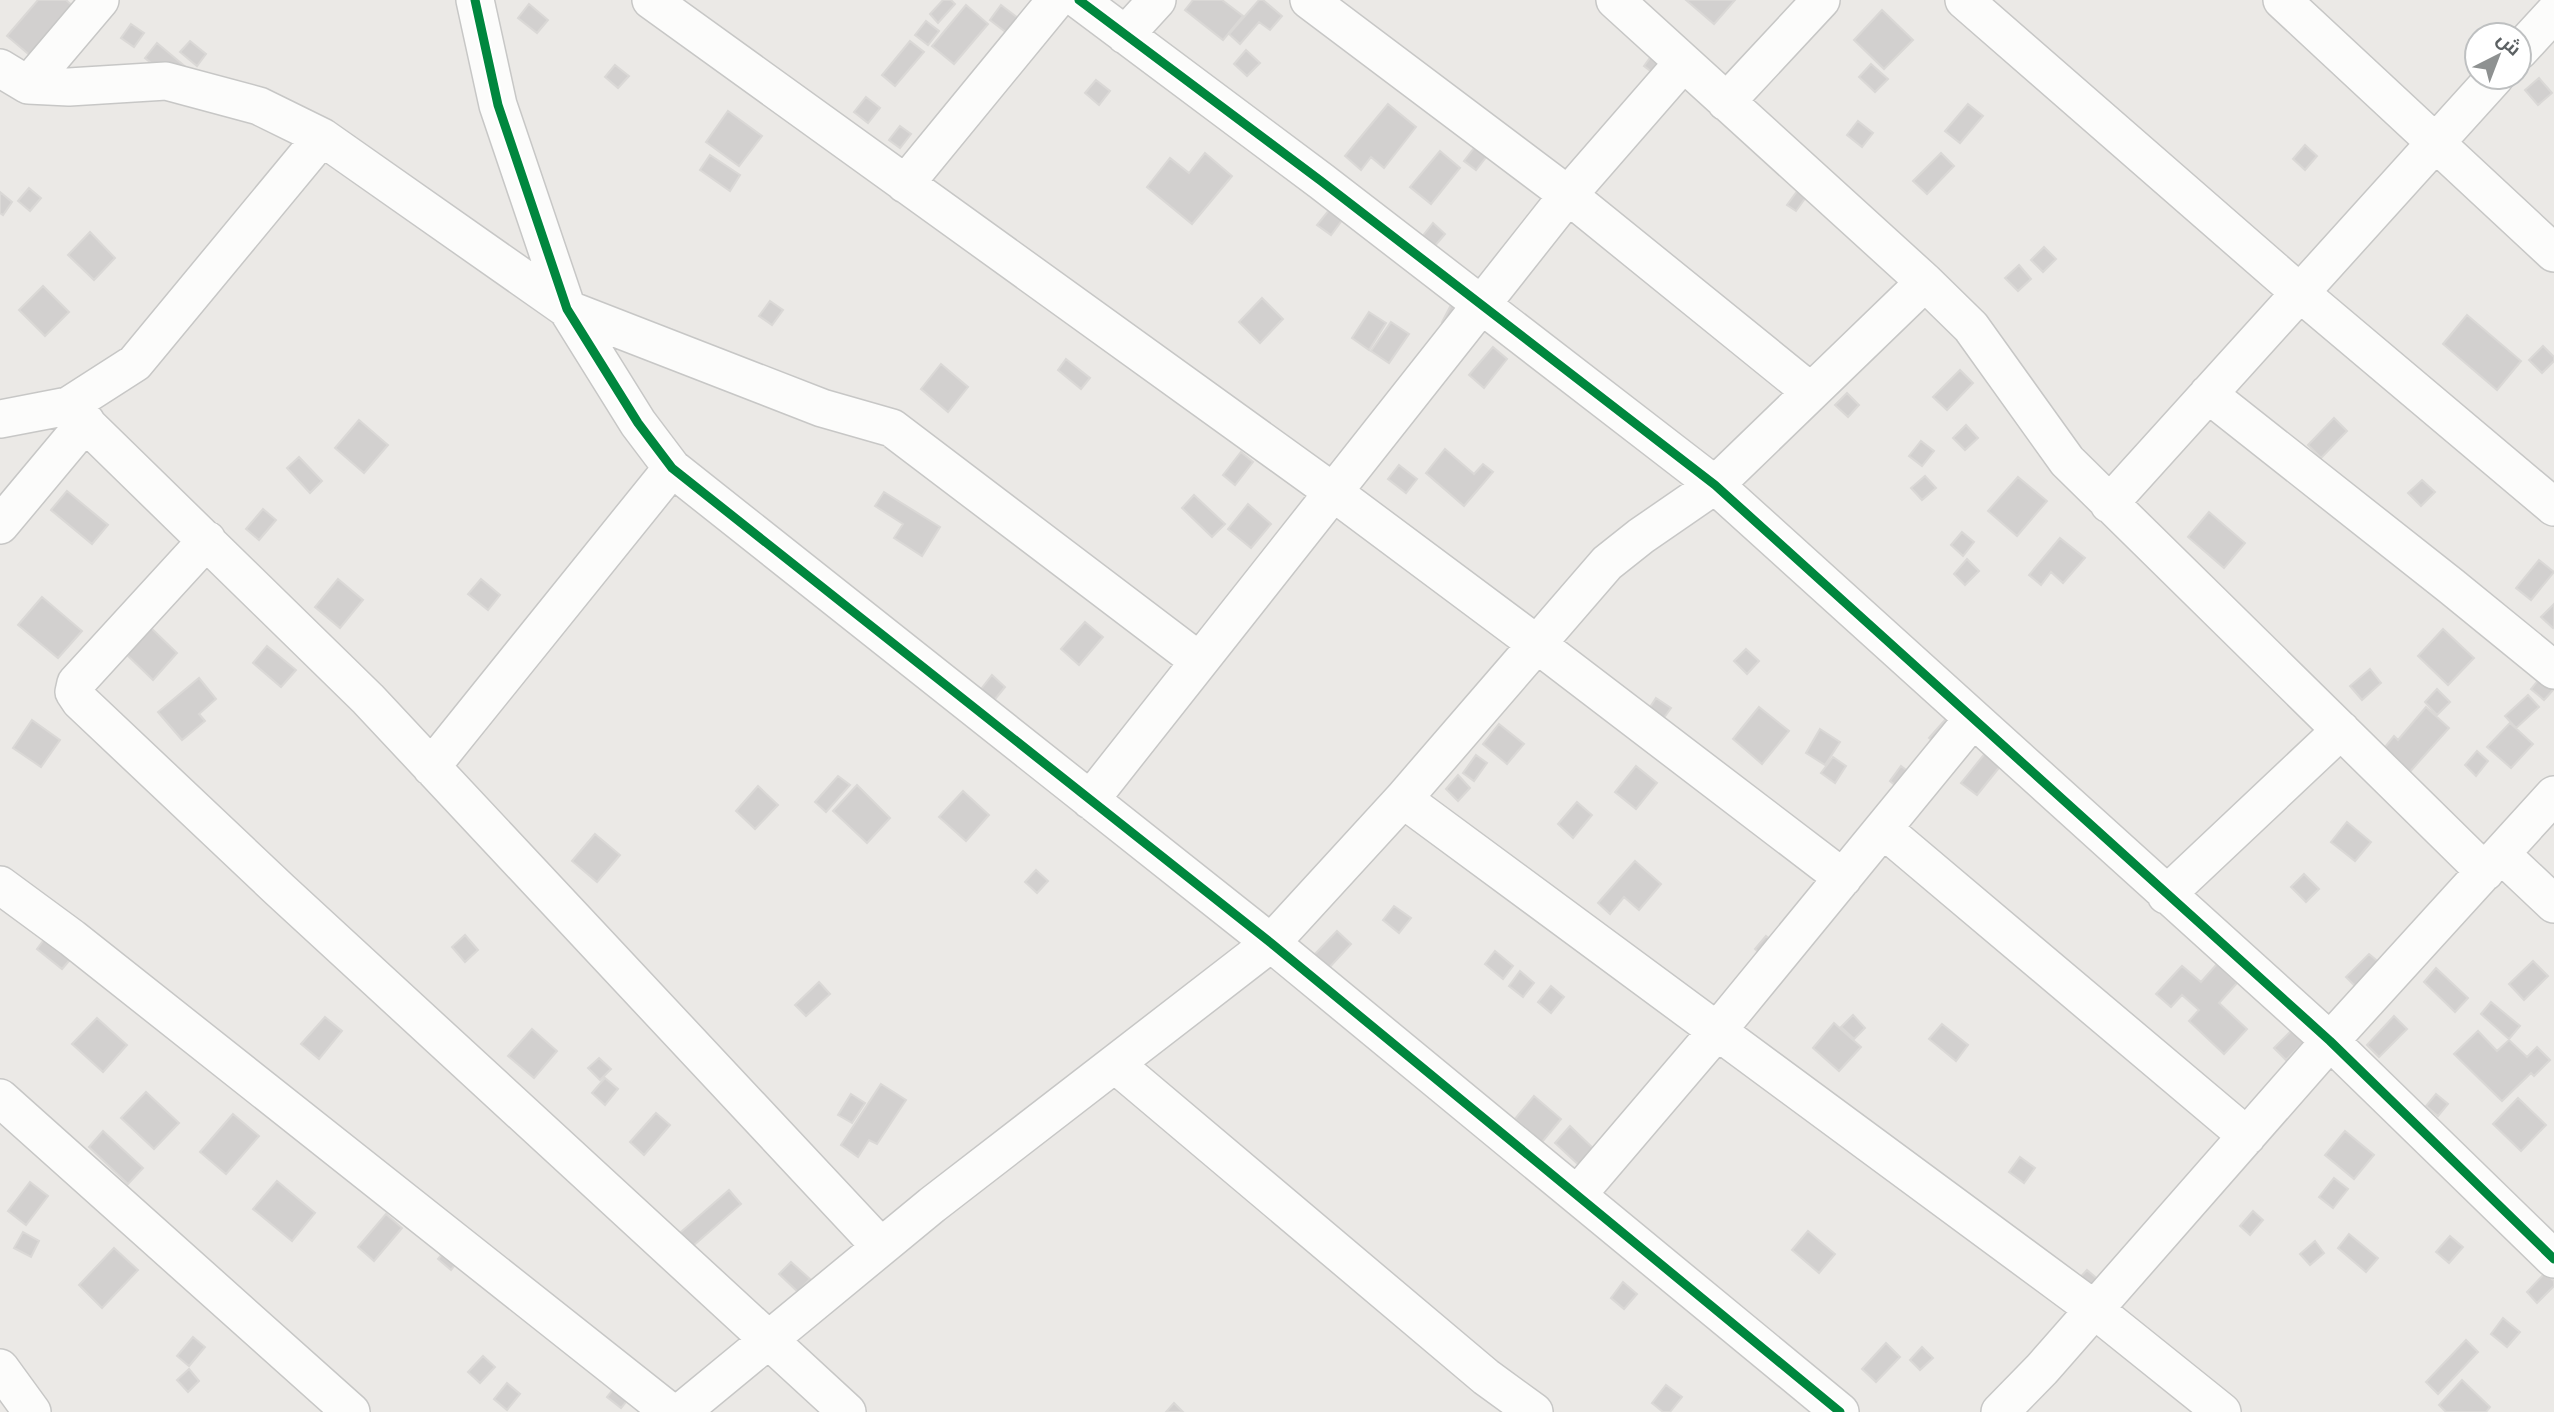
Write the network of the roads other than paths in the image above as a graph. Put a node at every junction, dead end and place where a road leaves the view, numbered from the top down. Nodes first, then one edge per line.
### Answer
1 (100, 0) edge
2 (475, 0) edge
3 (651, 0) edge
4 (1056, 0) edge
5 (1079, 0) edge
6 (1157, 0) edge
7 (1309, 0) edge
8 (1615, 0) edge
9 (1821, 0) edge
10 (1964, 0) edge
11 (2282, 0) edge
12 (2554, 13) edge
13 (1125, 35) junction
14 (2533, 36) edge
15 (1683, 63) junction
16 (14, 76) edge
17 (2482, 91) edge
18 (1726, 102) junction
19 (322, 137) junction
20 (2434, 142) junction
21 (905, 184) junction
22 (1568, 195) junction
23 (2554, 253) edge
24 (1925, 282) junction
25 (2299, 292) junction
26 (1481, 304) junction
27 (567, 309) junction
28 (1811, 392) junction
29 (2208, 394) junction
30 (77, 414) junction
31 (0, 419) edge
32 (672, 468) junction
33 (1715, 485) junction
34 (1333, 492) junction
35 (2109, 504) junction
36 (2554, 507) edge
37 (0, 525) edge
38 (207, 540) junction
39 (1538, 645) junction
40 (1199, 661) junction
41 (2554, 670) edge
42 (1972, 720) junction
43 (2341, 730) junction
44 (431, 766) junction
45 (2554, 795) edge
46 (1402, 799) junction
47 (1090, 800) junction
48 (1883, 829) junction
49 (2493, 863) junction
50 (1843, 878) junction
51 (0, 885) edge
52 (2166, 895) junction
53 (2554, 904) edge
54 (1271, 943) junction
55 (1717, 1031) junction
56 (2330, 1041) junction
57 (1115, 1064) junction
58 (0, 1098) edge
59 (2247, 1136) junction
60 (1577, 1195) junction
61 (881, 1247) junction
62 (2554, 1259) edge
63 (2095, 1310) junction
64 (767, 1340) junction
65 (0, 1368) edge
66 (1529, 1411) edge
67 (32, 1412) edge
68 (351, 1412) edge
69 (670, 1412) edge
70 (681, 1412) edge
71 (847, 1412) edge
72 (1840, 1412) edge
73 (2000, 1412) edge
74 (2222, 1412) edge

1 - 16 street
2 - 27 street
3 - 21 street
4 - 21 street
5 - 13 street
6 - 13 street
7 - 22 street
8 - 15 street
9 - 18 street
10 - 25 street
11 - 20 street
12 - 14 street
13 - 26 street
15 - 18 street
15 - 22 street
16 - 19 street
17 - 20 street
18 - 24 street
19 - 27 street
19 - 30 street
20 - 23 street
20 - 25 street
21 - 34 street
22 - 26 street
22 - 28 street
24 - 28 street
24 - 35 street
25 - 29 street
25 - 36 street
26 - 33 street
26 - 34 street
27 - 32 street
27 - 40 street
28 - 33 street
29 - 35 street
29 - 41 street
30 - 31 street
30 - 37 street
30 - 38 street
32 - 44 street
32 - 47 street
33 - 39 street
33 - 42 street
34 - 39 street
34 - 40 street
35 - 43 street
38 - 44 street
38 - 64 street
39 - 46 street
39 - 50 street
40 - 47 street
42 - 48 street
42 - 52 street
43 - 49 street
43 - 52 street
44 - 61 street
45 - 49 street
46 - 54 street
46 - 55 street
47 - 54 street
48 - 50 street
48 - 59 street
49 - 53 street
49 - 56 street
50 - 55 street
51 - 69 street
52 - 56 street
54 - 57 street
54 - 60 street
55 - 60 street
55 - 63 street
56 - 59 street
56 - 62 street
57 - 61 street
57 - 66 street
58 - 68 street
59 - 63 street
60 - 72 street
61 - 64 street
63 - 73 street
63 - 74 street
64 - 70 street
64 - 71 street
65 - 67 street

